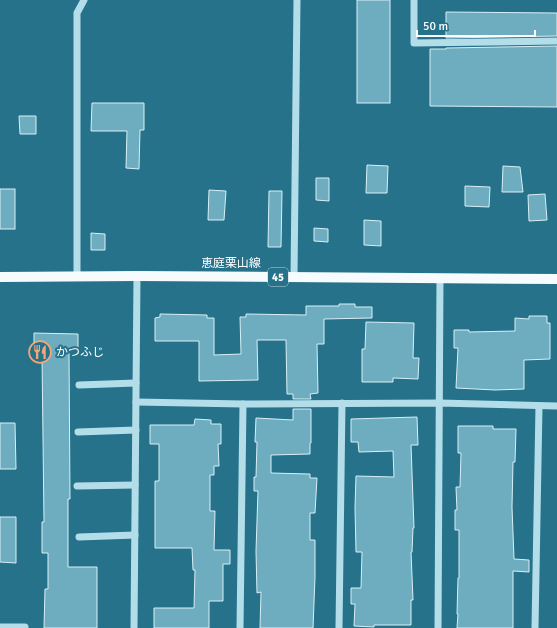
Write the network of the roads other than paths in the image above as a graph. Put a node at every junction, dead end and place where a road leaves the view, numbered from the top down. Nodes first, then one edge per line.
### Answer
1 (84, 0) edge
2 (297, 0) edge
3 (414, 0) edge
4 (557, 41) edge
5 (77, 276) junction
6 (137, 276) junction
7 (0, 277) edge
8 (294, 277) junction
9 (440, 278) junction
10 (557, 278) edge
11 (136, 383) junction
12 (79, 385) dead end
13 (136, 402) junction
14 (342, 403) junction
15 (440, 403) junction
16 (243, 404) junction
17 (539, 406) junction
18 (557, 406) edge
19 (136, 430) junction
20 (78, 432) dead end
21 (135, 485) junction
22 (77, 486) dead end
23 (135, 535) junction
24 (79, 537) dead end
25 (0, 627) edge
26 (24, 628) edge
27 (134, 628) edge
28 (240, 628) edge
29 (338, 628) edge
30 (438, 628) edge
31 (535, 628) edge

1 - 5 street
2 - 8 street
3 - 4 street
5 - 6 main road, 恵庭栗山線 / 45
5 - 7 main road, 恵庭栗山線 / 45
6 - 8 main road, 恵庭栗山線 / 45
6 - 11 street
8 - 9 main road, 恵庭栗山線 / 45
9 - 10 main road, 恵庭栗山線 / 45
9 - 15 street
11 - 12 street
11 - 13 street
13 - 16 street
13 - 19 street
14 - 15 street
14 - 16 street
14 - 29 street
15 - 17 street
15 - 30 street
16 - 28 street
17 - 18 street
17 - 31 street
19 - 20 street
19 - 21 street
21 - 22 street
21 - 23 street
23 - 24 street
23 - 27 street
25 - 26 street

